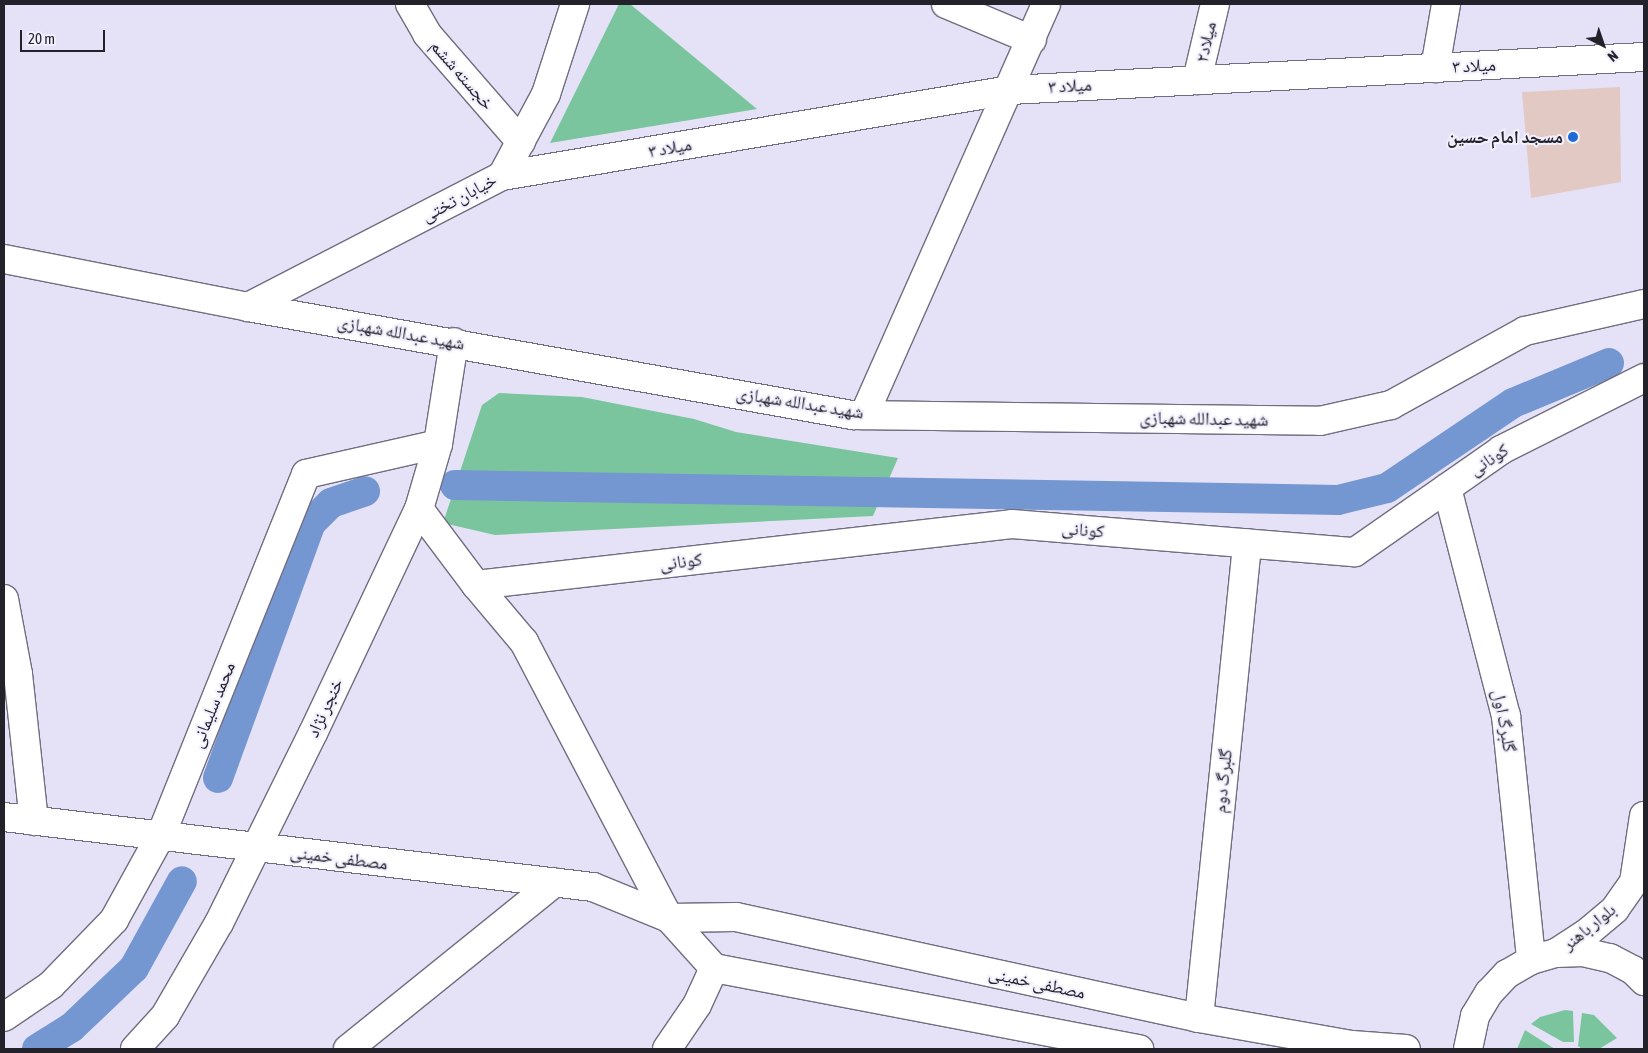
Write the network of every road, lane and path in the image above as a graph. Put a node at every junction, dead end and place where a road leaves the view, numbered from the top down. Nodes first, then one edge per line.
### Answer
1 (410, 4) edge
2 (575, 4) edge
3 (946, 4) edge
4 (1046, 4) edge
5 (1215, 4) edge
6 (1446, 4) edge
7 (1032, 40) junction
8 (1644, 57) edge
9 (1435, 68) junction
10 (1197, 80) junction
11 (1010, 90) junction
12 (520, 142) junction
13 (502, 176) junction
14 (4, 259) edge
15 (1644, 304) edge
16 (248, 307) junction
17 (454, 342) junction
18 (1644, 378) edge
19 (864, 415) junction
20 (438, 444) junction
21 (1447, 488) junction
22 (419, 509) junction
23 (1247, 543) junction
24 (476, 585) junction
25 (4, 599) edge
26 (1644, 816) edge
27 (4, 817) edge
28 (34, 821) junction
29 (161, 835) junction
30 (257, 848) junction
31 (554, 883) junction
32 (669, 918) junction
33 (1556, 953) junction
34 (1531, 960) junction
35 (714, 968) junction
36 (1644, 981) edge
37 (4, 1017) edge
38 (1199, 1018) junction
39 (136, 1049) edge
40 (348, 1049) edge
41 (668, 1049) edge
42 (1139, 1049) edge
43 (1406, 1049) edge
44 (1468, 1049) edge

1 - 12 street, خجسته ششم
2 - 12 street, خیابان تختی
3 - 7 street
4 - 7 street
5 - 10 street, میلاد۲
6 - 9 street
7 - 11 street
8 - 9 street, میلاد ۳
9 - 10 street, میلاد ۳
10 - 11 street, میلاد ۳
11 - 13 street, میلاد ۳
11 - 19 street
12 - 13 street, خیابان تختی
13 - 16 street, خیابان تختی
14 - 16 street, شهید عبدالله شهبازی
15 - 19 street, شهید عبدالله شهبازی
16 - 17 street, شهید عبدالله شهبازی
17 - 19 street, شهید عبدالله شهبازی
17 - 20 street, خنجر نژاد
18 - 21 street, کونانی
20 - 22 street, خنجر نژاد
20 - 29 street, محمد سلیمانی
21 - 23 street, کونانی
21 - 34 street, گلبرگ اول
22 - 24 street
22 - 30 street, خنجر نژاد
23 - 24 street, کونانی
23 - 38 street, گلبرگ دوم
24 - 32 street
25 - 28 street
26 - 33 street, بلوار باهنر
27 - 28 street, مصطفی خمینی
28 - 29 street, مصطفی خمینی
29 - 30 street, مصطفی خمینی
29 - 37 street, محمد سلیمانی
30 - 31 street, مصطفی خمینی
30 - 39 street, خنجر نژاد
31 - 32 street, مصطفی خمینی
31 - 40 street
32 - 35 street, مصطفی خمینی
32 - 38 street, مصطفی خمینی
33 - 34 street
33 - 36 street
34 - 44 street
35 - 41 street
35 - 42 street
38 - 43 street, مصطفی خمینی

